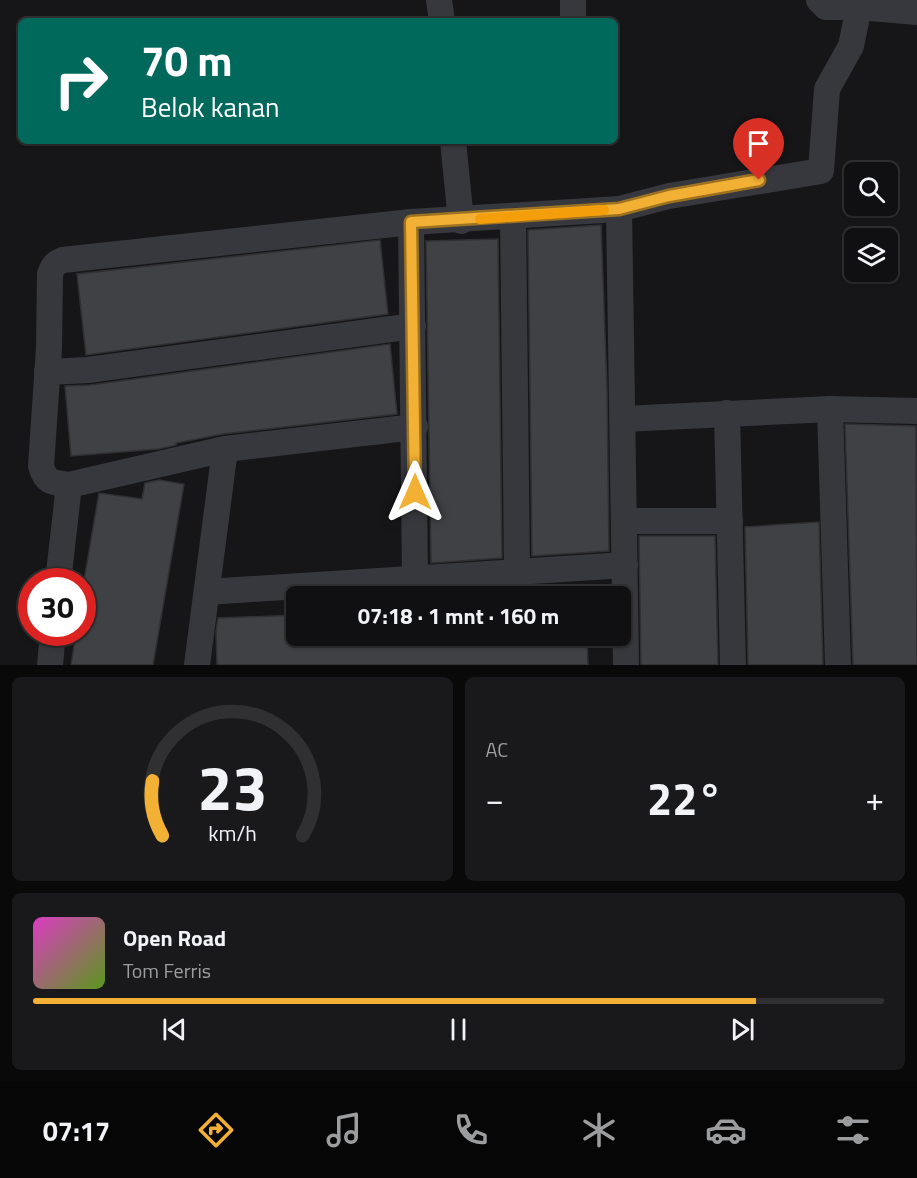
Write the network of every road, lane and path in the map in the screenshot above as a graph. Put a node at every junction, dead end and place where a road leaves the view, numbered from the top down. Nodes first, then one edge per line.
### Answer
1 (440, 0) edge
2 (573, 0) edge
3 (819, 0) edge
4 (859, 7) junction
5 (917, 12) edge
6 (442, 18) edge
7 (573, 18) edge
8 (453, 144) edge
9 (619, 209) junction
10 (513, 216) junction
11 (461, 221) junction
12 (411, 222) junction
13 (413, 326) junction
14 (47, 372) junction
15 (830, 409) junction
16 (917, 411) edge
17 (727, 413) junction
18 (623, 419) junction
19 (414, 427) junction
20 (225, 449) junction
21 (69, 485) junction
22 (624, 521) junction
23 (730, 521) junction
24 (625, 565) junction
25 (60, 568) edge
26 (517, 572) junction
27 (415, 578) junction
28 (207, 592) junction
29 (52, 646) edge
30 (50, 665) edge
31 (197, 665) edge
32 (626, 665) edge
33 (733, 665) edge
34 (838, 665) edge

1 - 6 street
2 - 7 street
3 - 4 street
4 - 5 street
4 - 9 street
8 - 11 street
9 - 10 street
9 - 18 street
10 - 11 street
10 - 26 street
11 - 12 street
12 - 13 street
12 - 14 street
13 - 14 street
13 - 19 street
14 - 21 street
15 - 16 street
15 - 17 street
15 - 34 street
17 - 18 street
17 - 23 street
18 - 22 street
19 - 20 street
19 - 27 street
20 - 21 street
20 - 28 street
21 - 25 street
22 - 23 street
22 - 24 street
23 - 33 street
24 - 26 street
24 - 32 street
26 - 27 street
27 - 28 street
28 - 31 street
29 - 30 street

